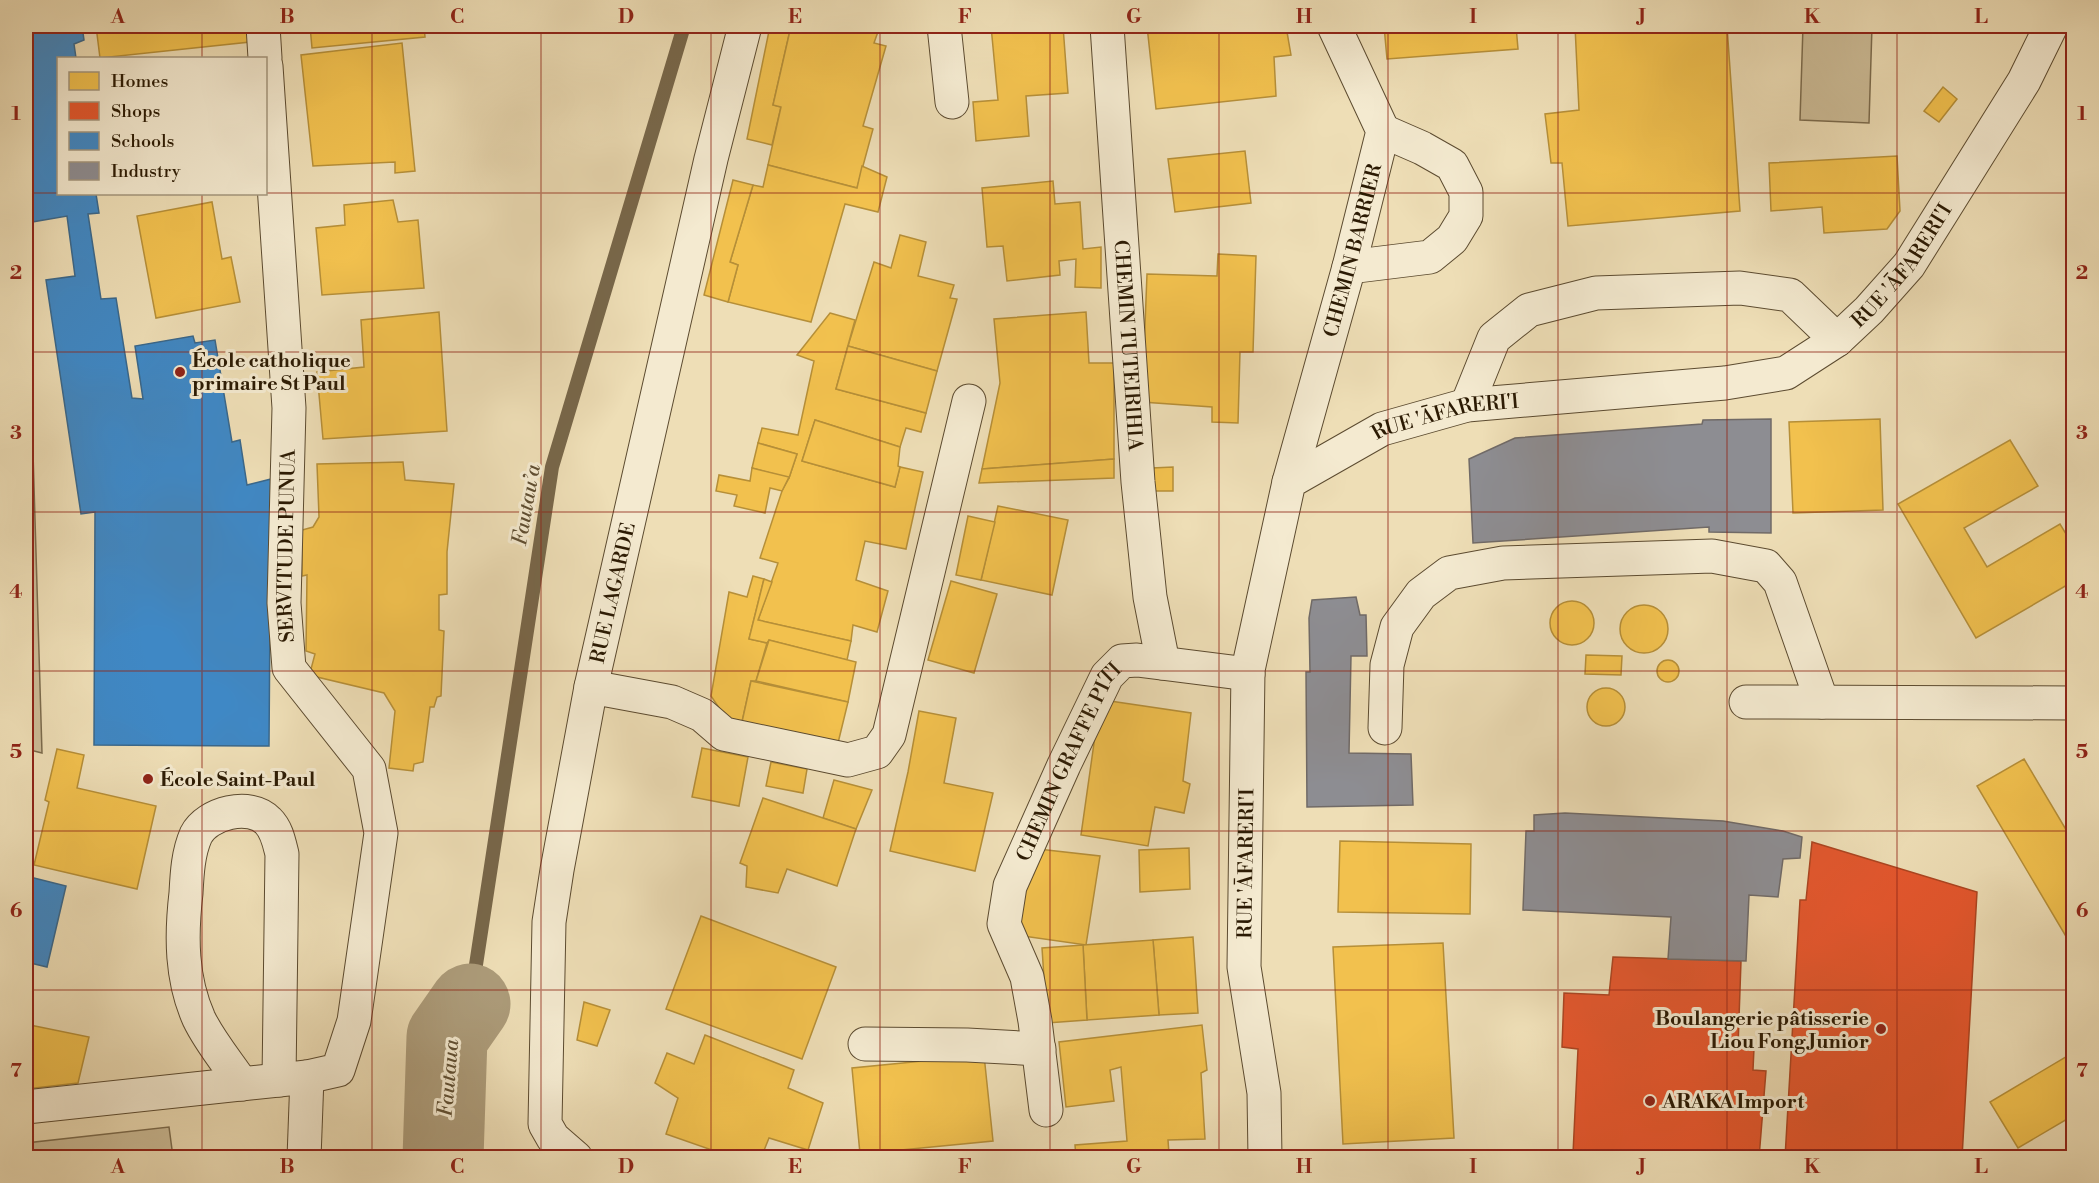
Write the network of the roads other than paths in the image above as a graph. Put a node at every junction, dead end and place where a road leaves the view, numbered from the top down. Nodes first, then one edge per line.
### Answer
1 (263, 26) edge
2 (745, 26) edge
3 (944, 26) edge
4 (1107, 26) edge
5 (1334, 26) edge
6 (2050, 26) edge
7 (265, 57) edge
8 (267, 81) edge
9 (952, 102) dead end
10 (1383, 131) junction
11 (1349, 267) junction
12 (1837, 340) junction
13 (969, 401) dead end
14 (1467, 405) junction
15 (1289, 482) junction
16 (1163, 663) junction
17 (1248, 674) junction
18 (591, 687) junction
19 (1746, 702) dead end
20 (1822, 702) junction
21 (2073, 704) edge
22 (1385, 728) dead end
23 (865, 1044) dead end
24 (1039, 1049) junction
25 (293, 1079) junction
26 (242, 1084) junction
27 (1264, 1093) junction
28 (26, 1107) edge
29 (1046, 1110) dead end
30 (304, 1158) edge
31 (576, 1158) edge
32 (1265, 1158) edge
33 (1286, 1158) edge

1 - 7 street
2 - 18 street, RUE LAGARDE
3 - 9 street
4 - 16 street, CHEMIN TUTEIRIHIA
5 - 10 street
6 - 12 street, RUE 'ĀFARERI'I
8 - 25 street, SERVITUDE PUNUA
10 - 11 street, CHEMIN BARRIER
10 - 11 street
11 - 15 street, CHEMIN BARRIER
12 - 14 street, RUE 'ĀFARERI'I
12 - 14 street
13 - 18 street
14 - 15 street, RUE 'ĀFARERI'I
15 - 17 street, RUE 'ĀFARERI'I
16 - 17 street, CHEMIN GRAFFE PITI
16 - 24 street, CHEMIN GRAFFE PITI
17 - 27 street, RUE 'ĀFARERI'I
18 - 31 street, RUE LAGARDE
19 - 20 street
20 - 21 street
20 - 22 street
23 - 24 street
24 - 29 street, CHEMIN GRAFFE PITI
25 - 26 street
25 - 26 street
25 - 30 street
26 - 28 street
27 - 32 street, RUE 'ĀFARERI'I
27 - 33 street, RUE 'ĀFARERI'I

